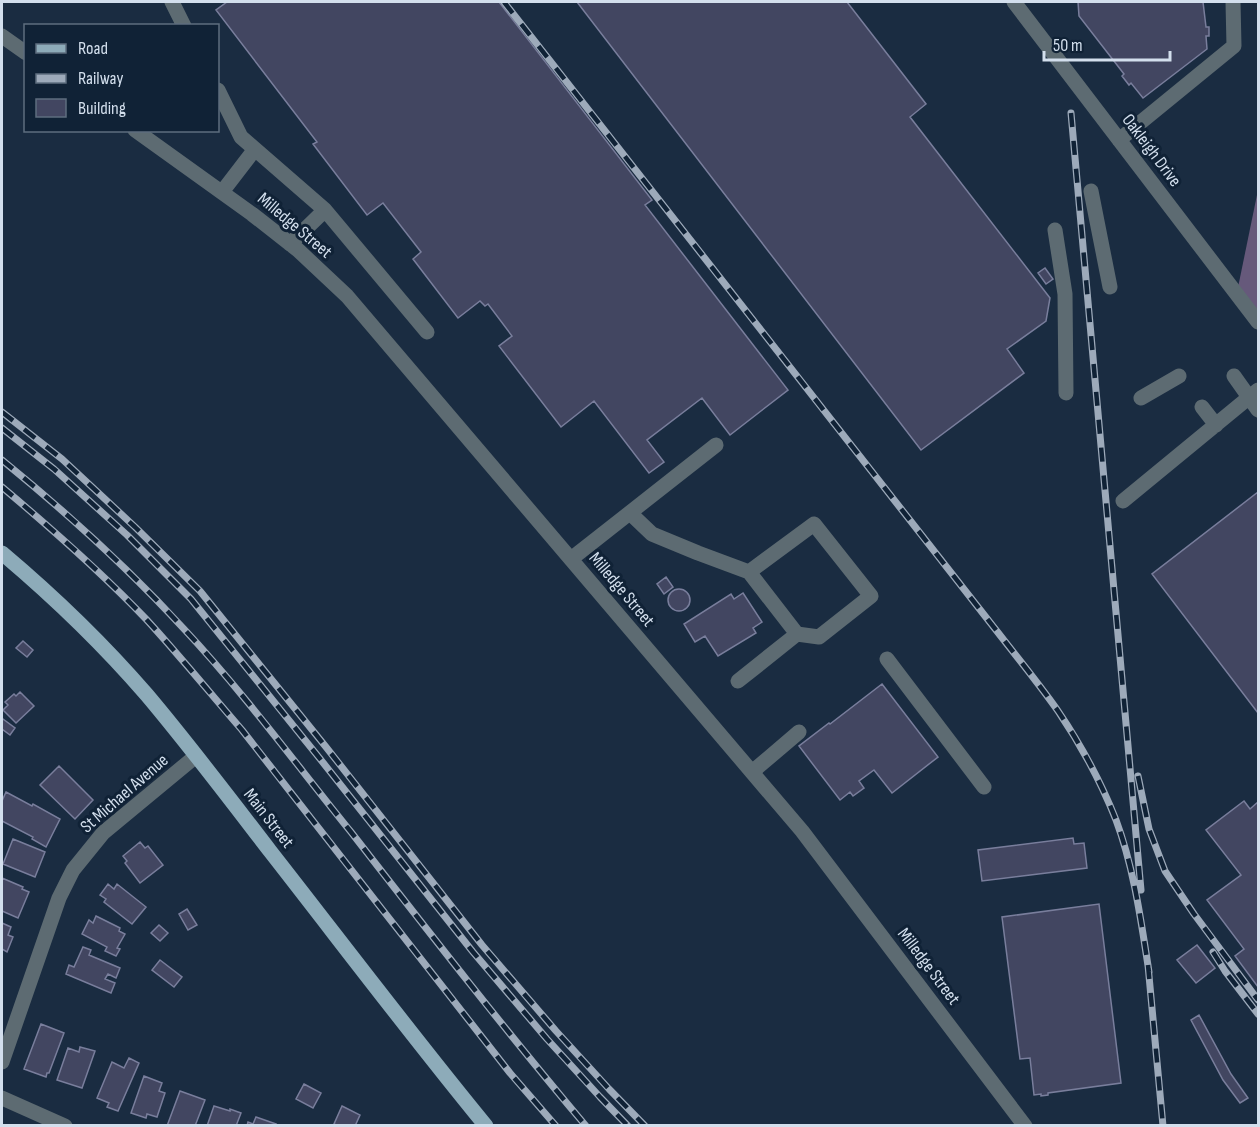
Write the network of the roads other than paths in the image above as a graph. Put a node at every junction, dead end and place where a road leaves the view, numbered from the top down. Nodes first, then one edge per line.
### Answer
1 (172, 2) edge
2 (1014, 2) edge
3 (1233, 2) edge
4 (183, 24) edge
5 (2, 36) edge
6 (24, 52) edge
7 (219, 92) edge
8 (138, 132) edge
9 (1119, 140) junction
10 (255, 149) junction
11 (1091, 191) dead end
12 (222, 192) junction
13 (325, 210) junction
14 (1055, 230) dead end
15 (290, 244) junction
16 (1110, 287) dead end
17 (1258, 322) edge
18 (427, 332) dead end
19 (1179, 376) dead end
20 (1234, 376) dead end
21 (1066, 393) dead end
22 (1141, 398) dead end
23 (1256, 399) edge
24 (1202, 407) dead end
25 (1216, 426) junction
26 (716, 446) dead end
27 (1123, 501) dead end
28 (630, 513) junction
29 (2, 552) edge
30 (571, 559) junction
31 (749, 572) junction
32 (796, 634) junction
33 (887, 658) dead end
34 (738, 681) dead end
35 (799, 732) dead end
36 (196, 756) junction
37 (752, 772) junction
38 (984, 787) dead end
39 (2, 1062) edge
40 (2, 1098) edge
41 (65, 1125) edge
42 (486, 1125) edge
43 (1025, 1125) edge

1 - 4 street
2 - 9 street, Oakleigh Drive
3 - 9 street
5 - 6 street
7 - 10 street
8 - 12 street, Milledge Street
9 - 17 street, Oakleigh Drive
10 - 12 street
10 - 13 street
11 - 16 street
12 - 15 street, Milledge Street
13 - 15 street
13 - 18 street
14 - 21 street
15 - 30 street, Milledge Street
19 - 22 street
20 - 23 street
23 - 25 street
24 - 25 street
25 - 27 street
26 - 28 street
28 - 30 street
28 - 31 street
29 - 36 main road, Main Street
30 - 37 street, Milledge Street
31 - 32 street
31 - 32 street
32 - 34 street
33 - 38 street
35 - 37 street
36 - 39 street, St Michael Avenue
36 - 42 main road, Main Street
37 - 43 street, Milledge Street
40 - 41 street

